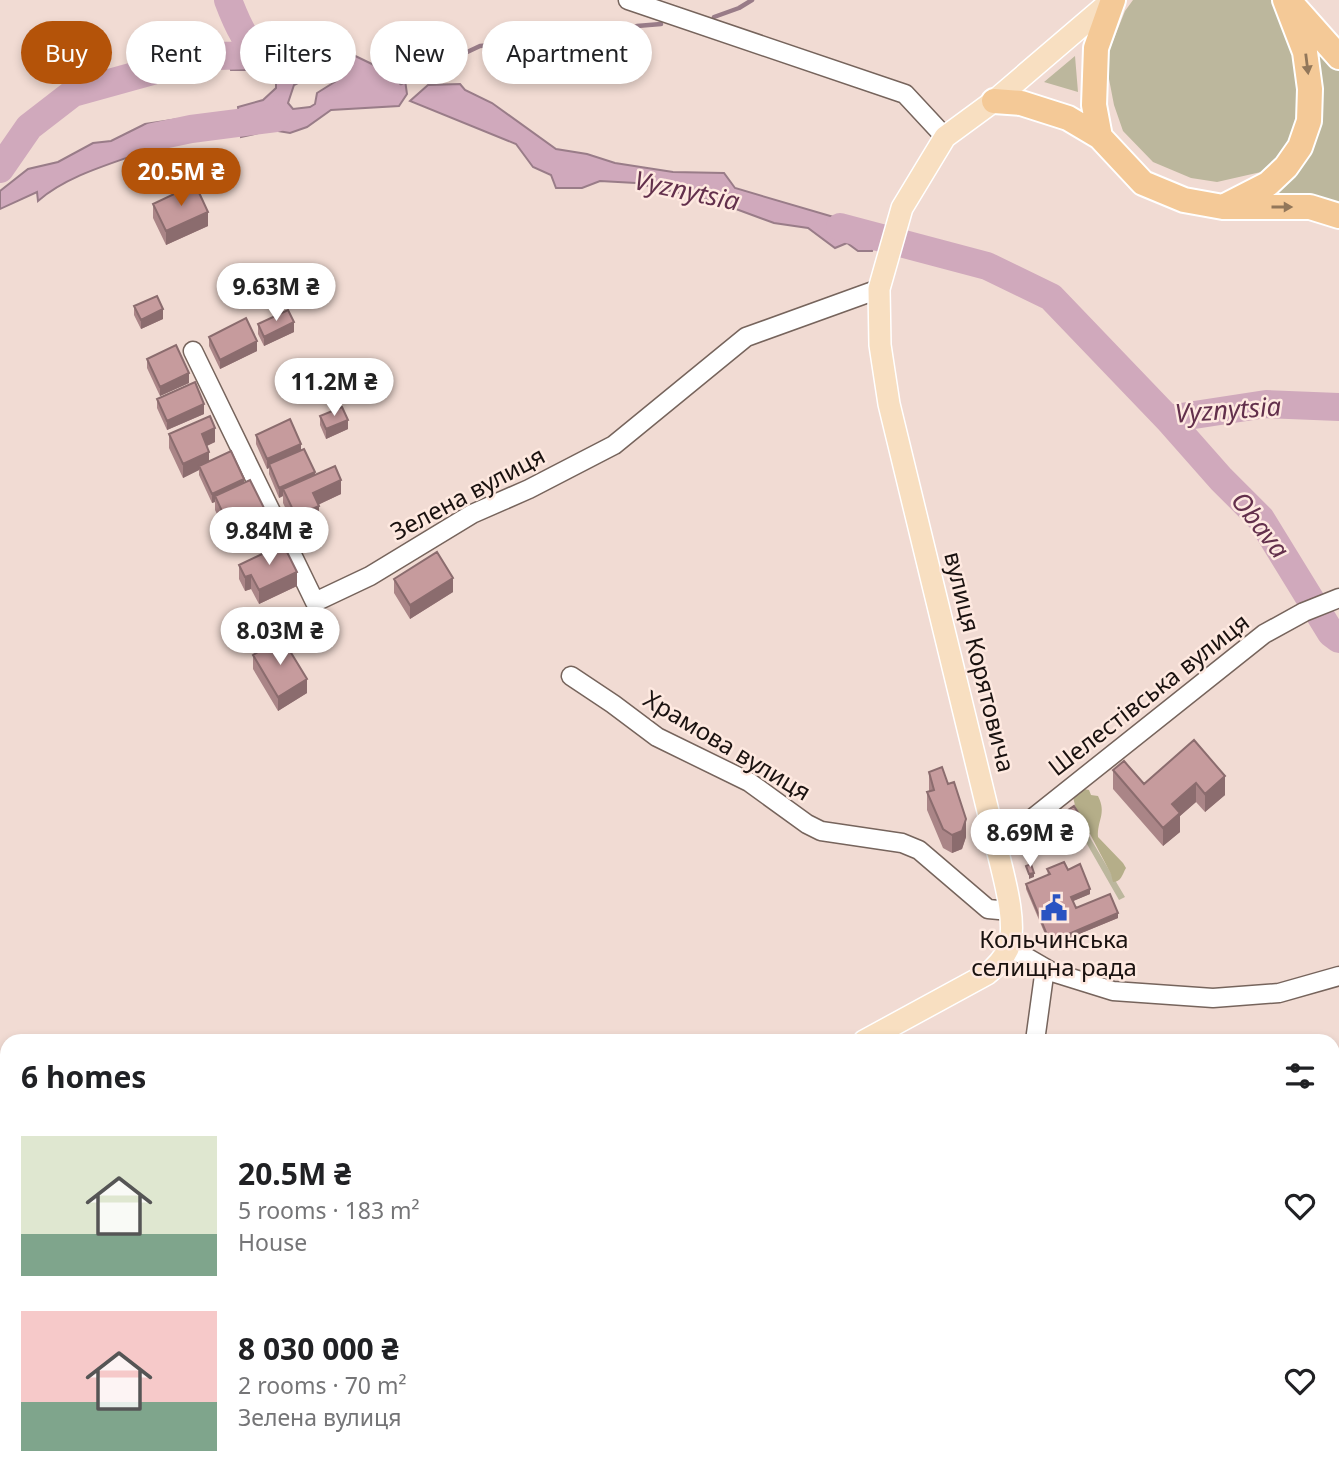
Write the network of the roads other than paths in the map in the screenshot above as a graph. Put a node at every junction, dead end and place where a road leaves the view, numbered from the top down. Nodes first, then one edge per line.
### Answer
1 (628, 0) edge
2 (1113, 0) edge
3 (1287, 0) edge
4 (1312, 24) junction
5 (1339, 34) edge
6 (1339, 57) edge
7 (995, 101) junction
8 (945, 137) junction
9 (1100, 137) junction
10 (1223, 207) junction
11 (1339, 216) edge
12 (879, 289) junction
13 (193, 351) dead end
14 (1335, 599) edge
15 (571, 676) dead end
16 (995, 840) junction
17 (1010, 911) junction
18 (1009, 947) junction
19 (1045, 968) junction
20 (1339, 976) edge
21 (877, 1034) edge
22 (1035, 1034) edge

1 - 8 street
2 - 7 main road
2 - 9 highway
3 - 4 highway
3 -> 10 highway
4 - 5 highway
4 - 6 highway
7 - 8 main road
7 - 9 highway
8 - 12 main road, вулиця Корятовича
9 - 10 highway
10 -> 11 highway
12 - 13 street, Зелена вулиця
12 - 16 main road, вулиця Корятовича
14 - 16 street, Шелестівська вулиця
15 - 17 street, Храмова вулиця
16 - 17 main road, вулиця Корятовича
17 - 18 main road, вулиця Корятовича
18 - 19 street
18 - 21 main road
19 - 20 street
19 - 22 street

